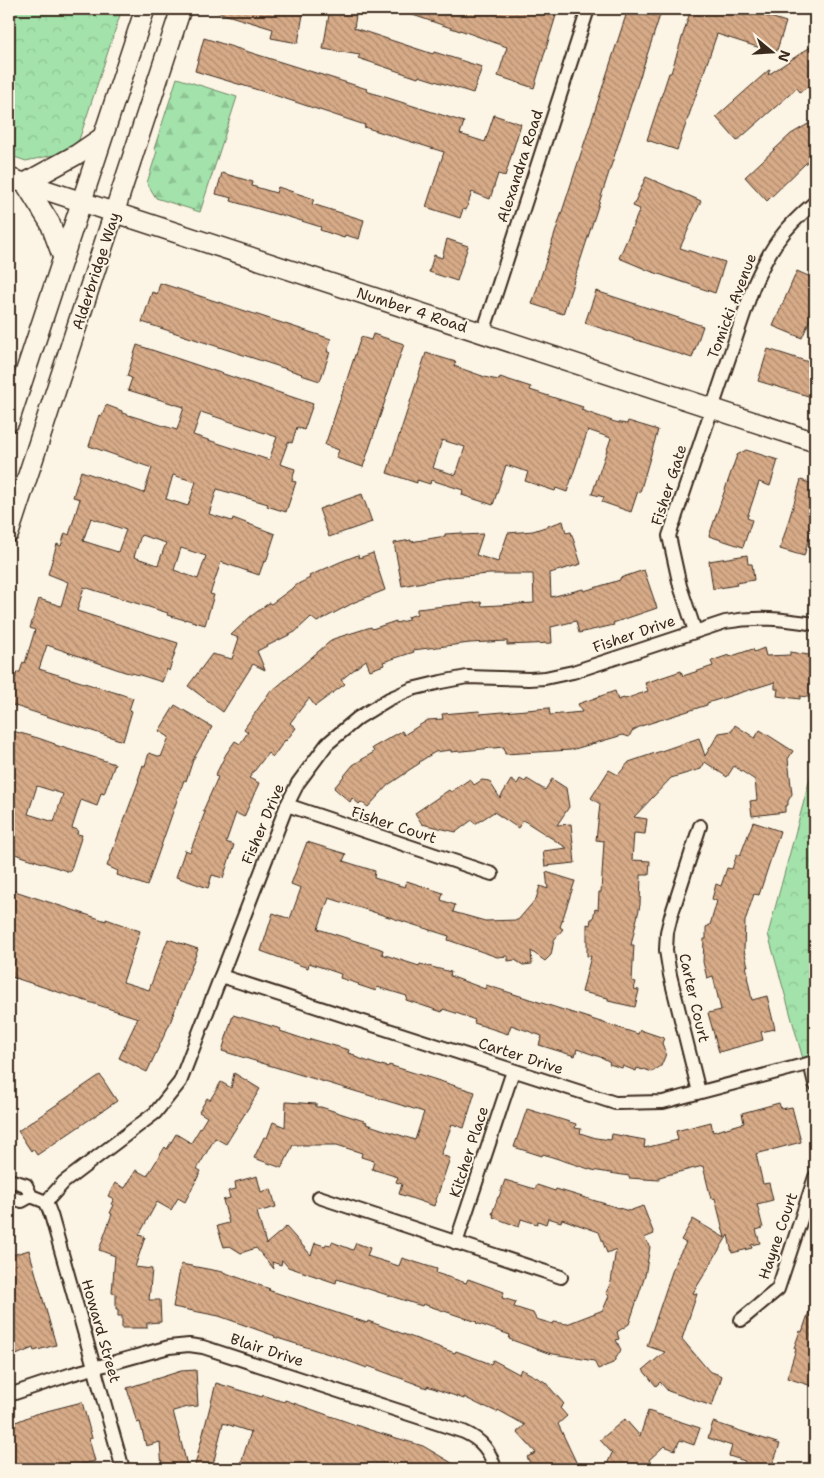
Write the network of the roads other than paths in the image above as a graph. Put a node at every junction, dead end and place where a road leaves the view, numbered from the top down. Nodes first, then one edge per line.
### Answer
1 (144, 9) edge
2 (182, 9) edge
3 (588, 9) edge
4 (101, 138) junction
5 (17, 180) edge
6 (81, 202) junction
7 (815, 202) edge
8 (115, 213) junction
9 (63, 258) junction
10 (482, 333) junction
11 (712, 408) junction
12 (9, 422) edge
13 (815, 442) edge
14 (9, 533) edge
15 (815, 624) edge
16 (695, 631) junction
17 (286, 805) junction
18 (700, 826) dead end
19 (492, 874) dead end
20 (221, 976) junction
21 (813, 1063) edge
22 (513, 1071) junction
23 (815, 1084) edge
24 (699, 1092) junction
25 (815, 1177) edge
26 (9, 1180) edge
27 (31, 1196) junction
28 (9, 1197) edge
29 (319, 1197) dead end
30 (46, 1202) junction
31 (456, 1243) junction
32 (561, 1277) dead end
33 (741, 1320) dead end
34 (94, 1369) junction
35 (9, 1395) edge
36 (123, 1469) edge
37 (495, 1469) edge

1 - 4 main road
2 - 8 main road, Alderbridge Way
3 - 10 street, Alexandra Road
4 - 5 main road
4 - 6 main road
5 - 6 main road, Number 4 Road
5 - 9 main road
6 - 8 main road, Number 4 Road
6 - 9 main road
7 - 11 street, Tomicki Avenue
8 - 10 main road, Number 4 Road
8 - 14 main road, Alderbridge Way
9 - 12 main road
10 - 11 main road, Number 4 Road
11 - 13 main road, Number 4 Road
11 - 16 street, Fisher Gate
15 - 16 street, Fisher Drive
16 - 17 street, Fisher Drive
17 - 19 street, Fisher Court
17 - 20 street, Fisher Drive
18 - 24 street, Carter Court
20 - 22 street, Carter Drive
20 - 30 street, Fisher Drive
21 - 23 street
21 - 24 street, Carter Drive
22 - 24 street, Carter Drive
22 - 31 street, Kitcher Place
25 - 33 street, Hayne Court
26 - 27 street
27 - 28 street
27 - 30 street
29 - 31 street
30 - 34 street, Howard Street
31 - 32 street
34 - 35 street, Blair Drive
34 - 36 street, Howard Street
34 - 37 street, Blair Drive

